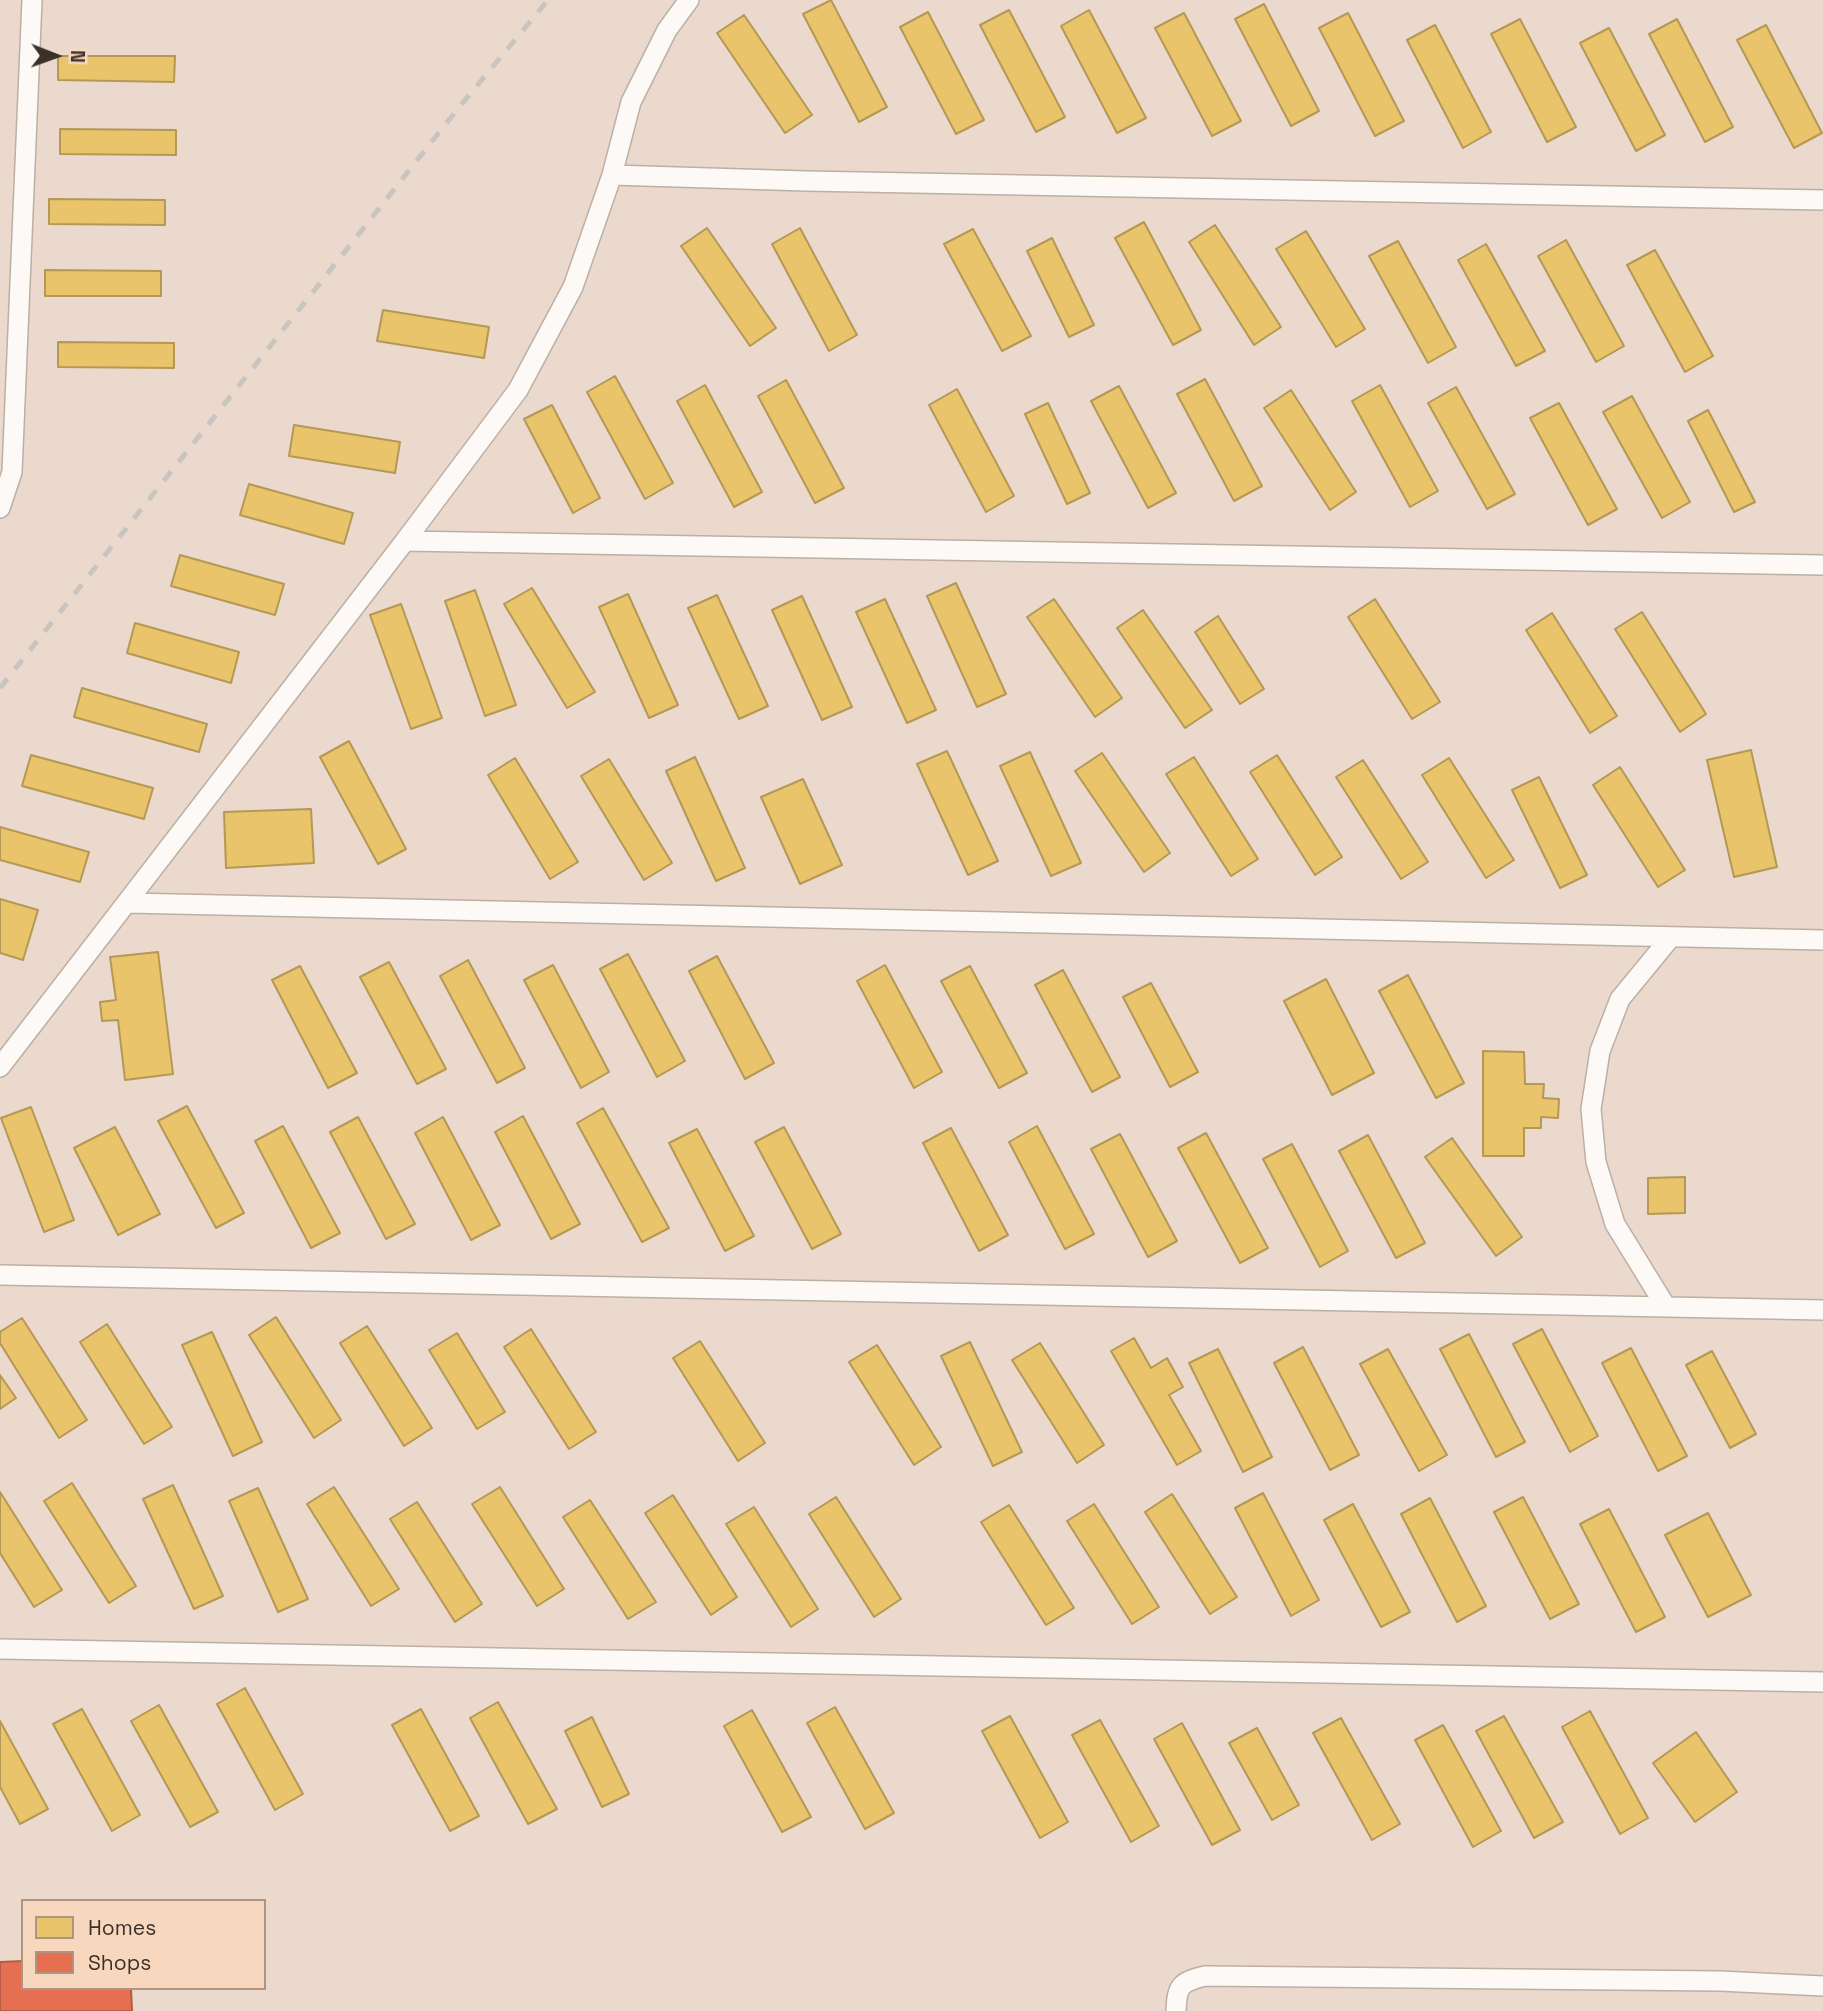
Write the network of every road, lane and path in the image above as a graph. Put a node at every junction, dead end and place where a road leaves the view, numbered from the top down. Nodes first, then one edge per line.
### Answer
1 (32, 0) edge
2 (689, 0) edge
3 (612, 175) junction
4 (1823, 200) edge
5 (0, 508) edge
6 (405, 541) junction
7 (1823, 565) edge
8 (128, 903) junction
9 (1671, 937) junction
10 (1823, 940) edge
11 (0, 1067) edge
12 (0, 1275) edge
13 (1666, 1307) junction
14 (1823, 1310) edge
15 (0, 1648) edge
16 (1823, 1682) edge
17 (1823, 1986) edge
18 (1176, 2011) edge

1 - 5 lane
2 - 3 lane
3 - 4 lane
3 - 6 lane
6 - 7 lane
6 - 8 lane
8 - 9 lane
8 - 11 lane
9 - 10 lane
9 - 13 lane
12 - 13 lane
13 - 14 lane
15 - 16 lane
17 - 18 lane

